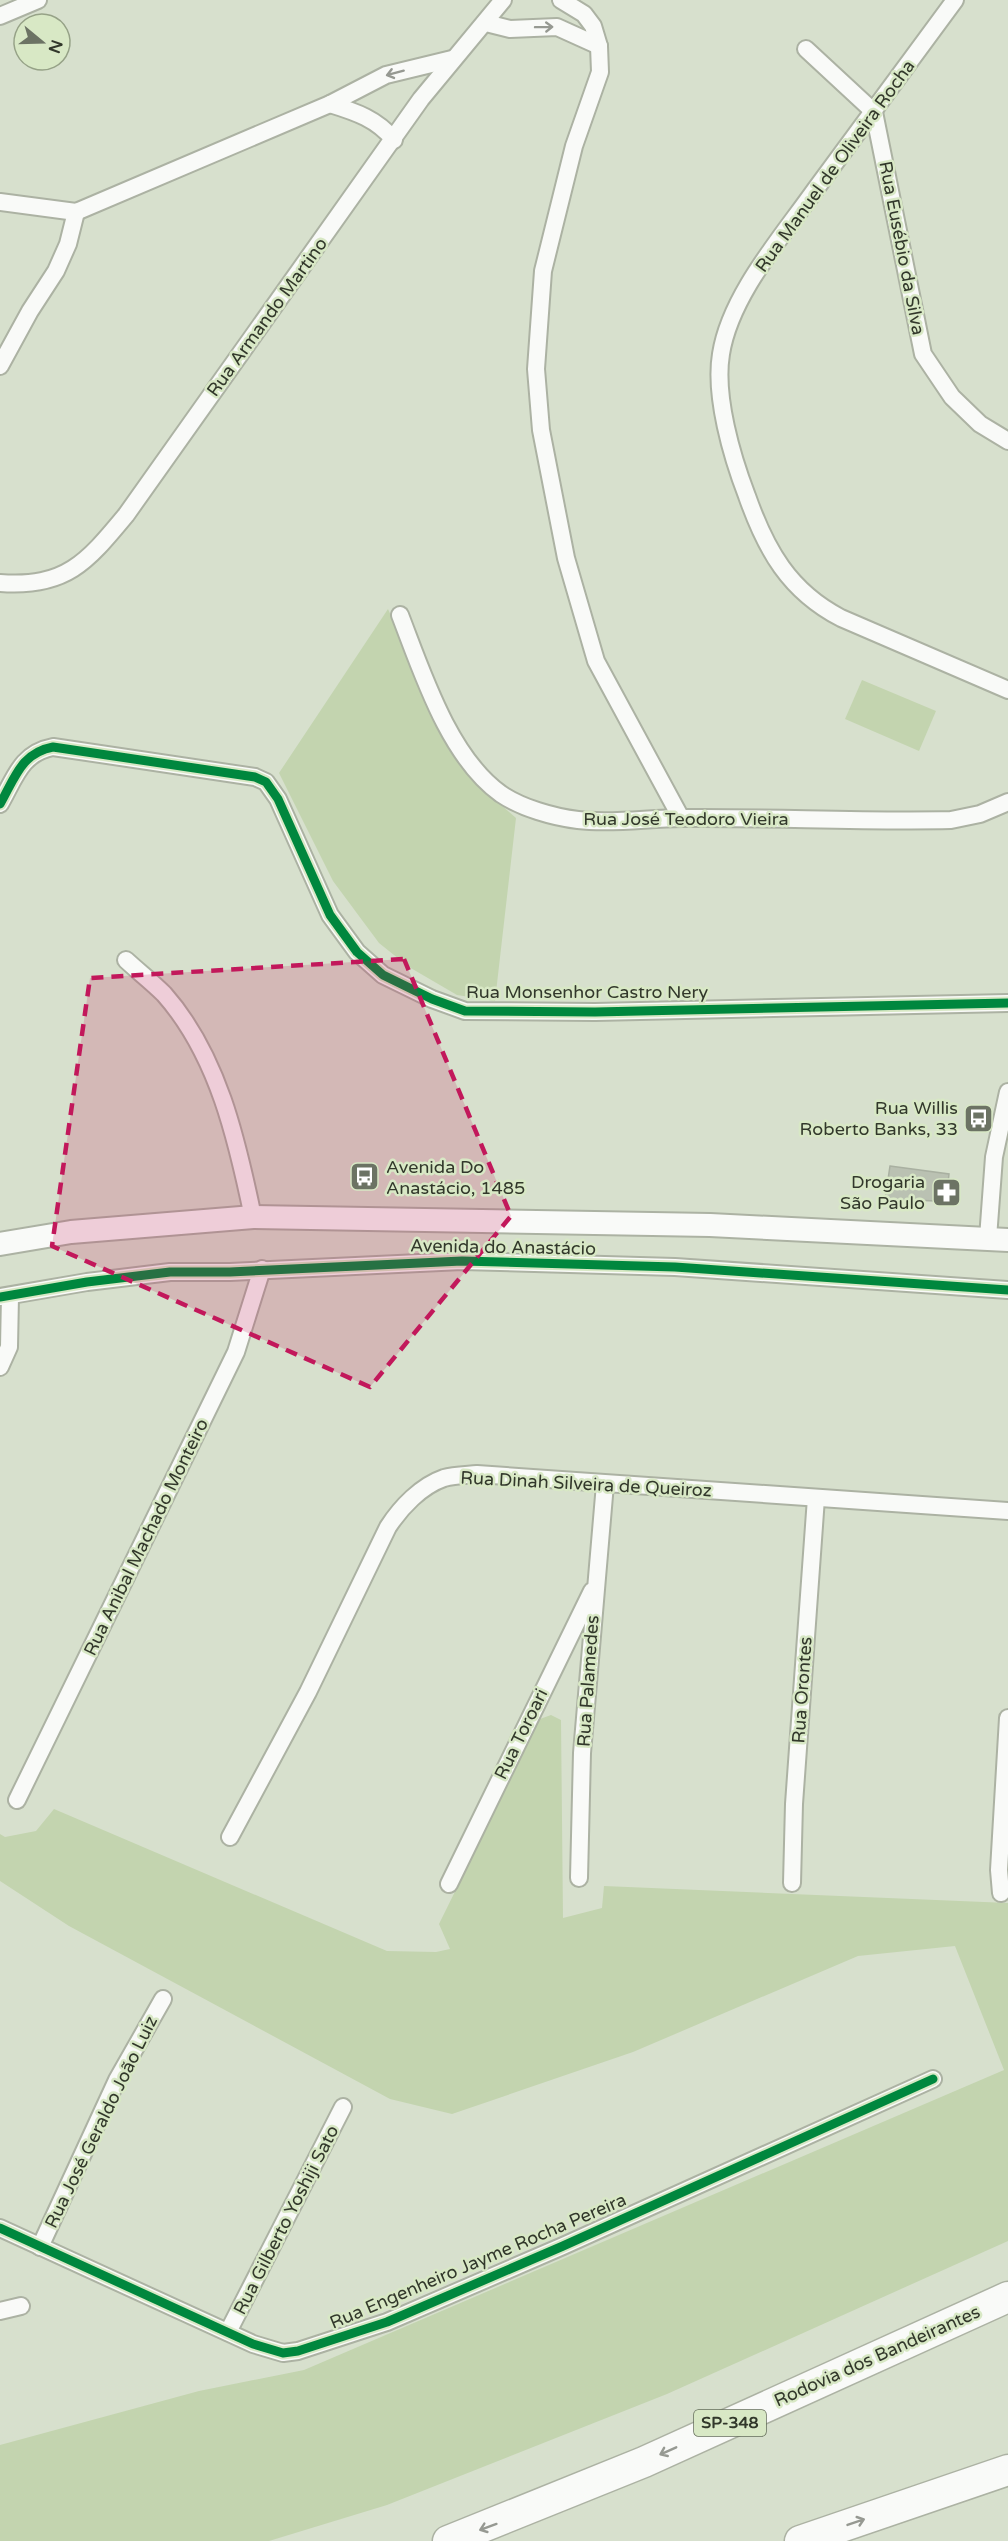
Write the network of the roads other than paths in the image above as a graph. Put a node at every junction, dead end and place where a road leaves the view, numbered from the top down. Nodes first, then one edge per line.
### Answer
1 (38, 0) edge
2 (503, 0) edge
3 (561, 0) edge
4 (955, 0) edge
5 (0, 16) edge
6 (486, 23) junction
7 (598, 45) junction
8 (806, 49) dead end
9 (452, 59) junction
10 (330, 104) junction
11 (873, 112) junction
12 (394, 141) junction
13 (0, 202) edge
14 (76, 212) junction
15 (0, 366) edge
16 (1008, 441) edge
17 (0, 583) edge
18 (400, 615) dead end
19 (1008, 690) edge
20 (1008, 802) edge
21 (0, 804) edge
22 (681, 818) junction
23 (126, 960) dead end
24 (1008, 1003) edge
25 (1008, 1092) edge
26 (253, 1217) junction
27 (998, 1239) edge
28 (0, 1244) edge
29 (262, 1269) junction
30 (1008, 1290) edge
31 (5, 1296) edge
32 (0, 1367) edge
33 (605, 1484) junction
34 (816, 1498) junction
35 (1008, 1511) edge
36 (595, 1586) junction
37 (1008, 1718) edge
38 (17, 1800) dead end
39 (230, 1837) dead end
40 (579, 1878) dead end
41 (792, 1883) dead end
42 (449, 1884) dead end
43 (1001, 1893) dead end
44 (163, 1999) dead end
45 (933, 2079) dead end
46 (343, 2107) dead end
47 (0, 2228) edge
48 (40, 2247) junction
49 (1008, 2297) edge
50 (21, 2306) dead end
51 (0, 2311) edge
52 (228, 2332) junction
53 (1008, 2470) edge
54 (448, 2541) edge
55 (800, 2541) edge

1 - 5 street
2 - 6 street, Rua Armando Martino
3 - 7 street
4 - 11 street, Rua Manuel de Oliveira Rocha
6 -> 7 street
6 - 9 street, Rua Armando Martino
7 - 22 street
8 - 11 street
9 -> 10 street
9 - 12 street, Rua Armando Martino
10 - 12 street
10 - 14 street
11 - 16 street, Rua Eusébio da Silva
11 - 19 street, Rua Manuel de Oliveira Rocha
12 - 17 street, Rua Armando Martino
13 - 14 street
14 - 15 street
18 - 22 street, Rua José Teodoro Vieira
20 - 22 street, Rua José Teodoro Vieira
21 - 24 street, Rua Monsenhor Castro Nery
23 - 26 street
25 - 27 street
26 - 27 main road, Avenida do Anastácio
26 - 28 main road, Avenida do Anastácio
29 - 30 street, Avenida do Anastácio
29 - 31 street, Avenida do Anastácio
29 - 38 street, Rua Anibal Machado Monteiro
31 - 32 street
33 - 34 street, Rua Dinah Silveira de Queiroz
33 - 36 street, Rua Palamedes
33 - 39 street, Rua Dinah Silveira de Queiroz
34 - 35 street, Rua Dinah Silveira de Queiroz
34 - 41 street, Rua Orontes
36 - 40 street, Rua Palamedes
36 - 42 street, Rua Toroari
37 - 43 street
44 - 48 street, Rua José Geraldo João Luiz
45 - 52 street, Rua Engenheiro Jayme Rocha Pereira
46 - 52 street, Rua Gilberto Yoshiji Sato
47 - 48 street, Rua Engenheiro Jayme Rocha Pereira
48 - 52 street, Rua Engenheiro Jayme Rocha Pereira
49 -> 54 highway, Rodovia dos Bandeirantes / SP-348
50 - 51 street
55 -> 53 highway

